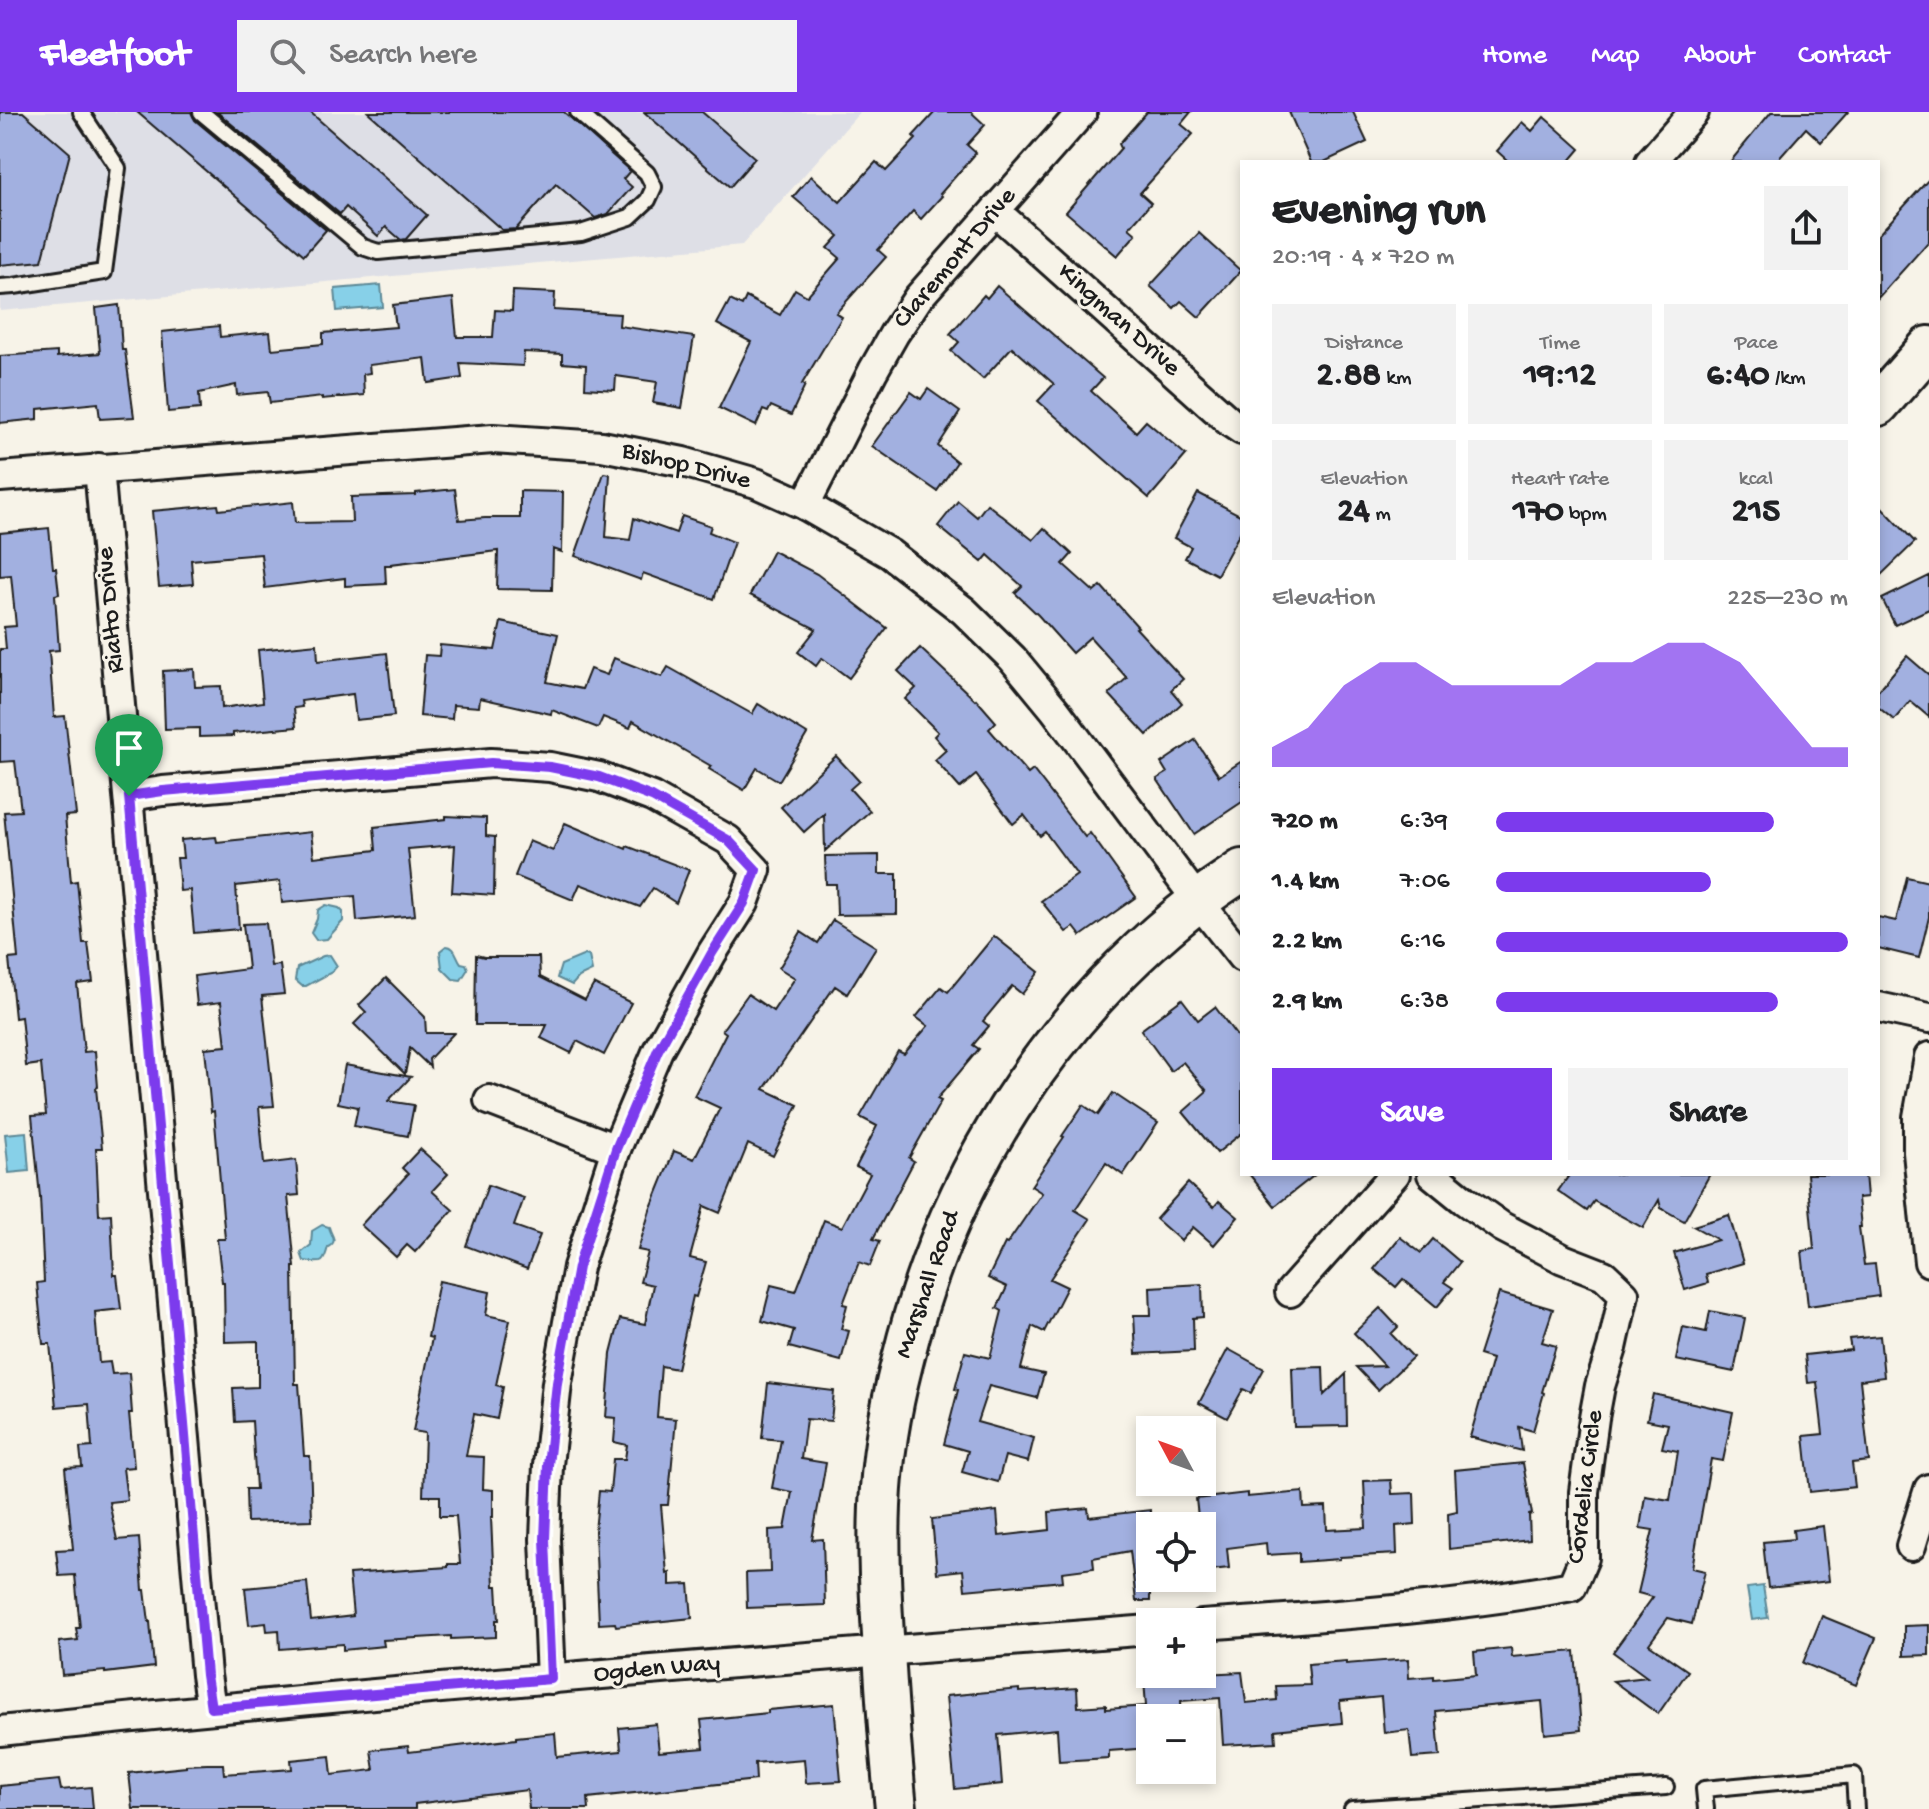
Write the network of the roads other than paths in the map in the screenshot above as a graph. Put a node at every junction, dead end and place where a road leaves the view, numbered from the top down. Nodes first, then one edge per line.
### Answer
1 (81, 112) edge
2 (201, 112) edge
3 (578, 112) edge
4 (1082, 112) edge
5 (1694, 112) edge
6 (1652, 160) edge
7 (995, 211) junction
8 (0, 287) edge
9 (1929, 347) edge
10 (1880, 403) edge
11 (1240, 429) edge
12 (99, 468) junction
13 (0, 477) edge
14 (805, 505) junction
15 (129, 796) junction
16 (1240, 871) edge
17 (1198, 901) junction
18 (1240, 954) edge
19 (1880, 1007) edge
20 (1929, 1018) edge
21 (1929, 1057) edge
22 (489, 1100) dead end
23 (616, 1149) junction
24 (1393, 1176) edge
25 (1434, 1176) edge
26 (1929, 1262) edge
27 (1290, 1292) dead end
28 (1929, 1489) edge
29 (1911, 1546) dead end
30 (1216, 1624) edge
31 (1136, 1631) edge
32 (884, 1651) junction
33 (551, 1679) junction
34 (211, 1708) junction
35 (0, 1731) edge
36 (1666, 1787) dead end
37 (1555, 1802) edge
38 (896, 1809) edge
39 (1352, 1809) edge
40 (1706, 1809) edge
41 (1856, 1809) edge

1 - 8 lane
2 - 3 lane
4 - 7 street, Claremont Drive
5 - 6 street
7 - 11 street, Kingman Drive
7 - 14 street, Claremont Drive
9 - 10 street
12 - 13 street, Bishop Drive
12 - 14 street, Bishop Drive
12 - 15 street, Rialto Drive
14 - 17 street, Bishop Drive
15 - 23 street
15 - 34 street, Rialto Drive
16 - 17 street, Marshall Road
17 - 18 street
17 - 32 street, Marshall Road
19 - 20 street
21 - 26 street
22 - 23 street
23 - 33 street
24 - 27 street
25 - 30 street, Cordelia Circle
28 - 29 street
31 - 32 street
32 - 33 street, Ogden Way
32 - 38 street, Marshall Road
33 - 34 street, Ogden Way
34 - 35 street, Ogden Way
36 - 37 lane
37 - 39 lane
40 - 41 lane

